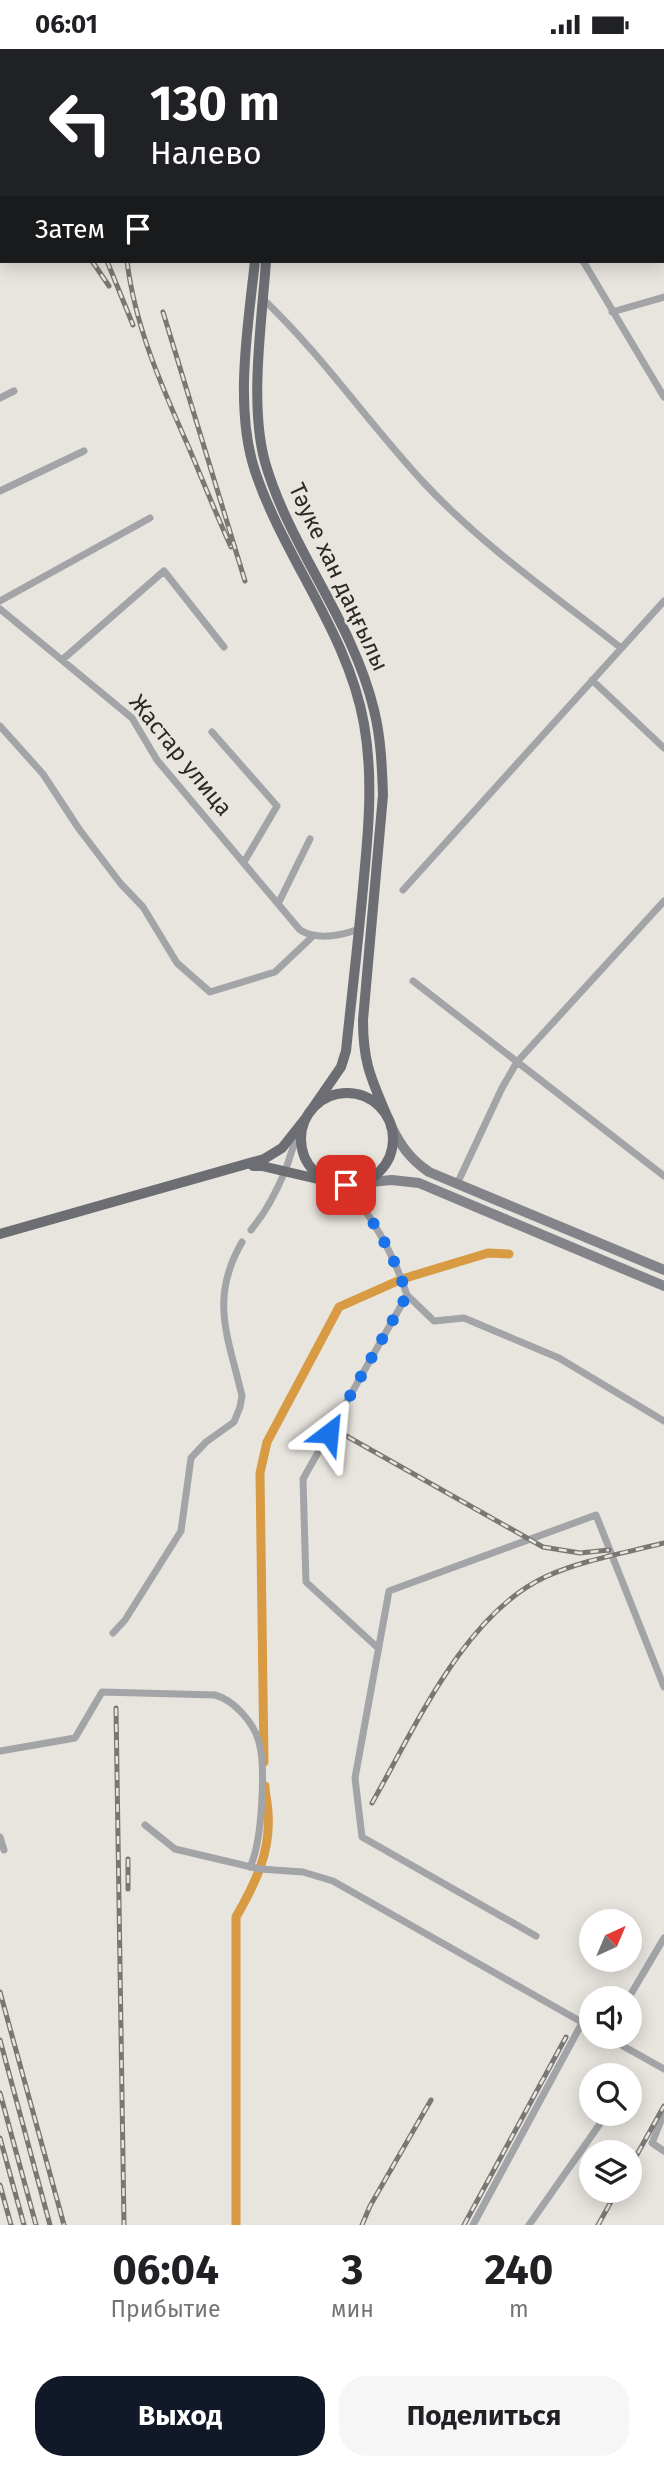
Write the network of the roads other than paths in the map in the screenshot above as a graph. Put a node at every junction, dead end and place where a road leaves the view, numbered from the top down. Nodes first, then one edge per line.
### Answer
1 (255, 263) edge
2 (266, 263) edge
3 (584, 263) edge
4 (664, 297) edge
5 (264, 299) junction
6 (612, 312) junction
7 (244, 368) junction
8 (258, 369) junction
9 (14, 391) dead end
10 (664, 397) edge
11 (0, 398) edge
12 (83, 451) dead end
13 (0, 491) edge
14 (150, 518) dead end
15 (0, 601) edge
16 (664, 601) edge
17 (0, 609) edge
18 (224, 647) dead end
19 (621, 648) junction
20 (62, 660) junction
21 (592, 680) junction
22 (0, 726) edge
23 (212, 732) dead end
24 (664, 748) edge
25 (310, 839) dead end
26 (244, 862) junction
27 (403, 890) dead end
28 (664, 901) edge
29 (278, 904) junction
30 (359, 929) junction
31 (312, 937) junction
32 (413, 981) dead end
33 (349, 1019) junction
34 (363, 1020) junction
35 (517, 1062) junction
36 (312, 1109) junction
37 (389, 1121) junction
38 (304, 1123) junction
39 (239, 1168) junction
40 (285, 1172) junction
41 (664, 1177) edge
42 (332, 1182) junction
43 (359, 1183) junction
44 (457, 1184) junction
45 (346, 1185) junction
46 (251, 1230) dead end
47 (0, 1234) edge
48 (242, 1242) dead end
49 (664, 1271) edge
50 (664, 1286) edge
51 (407, 1295) junction
52 (664, 1421) edge
53 (113, 1633) dead end
54 (378, 1648) junction
55 (664, 1687) edge
56 (0, 1751) edge
57 (145, 1825) dead end
58 (0, 1837) edge
59 (4, 1850) dead end
60 (250, 1867) junction
61 (536, 1936) dead end
62 (664, 1938) edge
63 (636, 1986) edge
64 (579, 2021) edge
65 (579, 2029) edge
66 (628, 2049) edge
67 (664, 2069) edge
68 (664, 2113) edge
69 (599, 2126) edge
70 (664, 2151) edge
71 (472, 2225) edge
72 (529, 2225) edge

1 - 7 main road, Тәуке хан даңғылы
2 - 5 main road, Тәуке хан даңғылы
3 - 6 street
4 - 6 street
5 - 8 main road, Тәуке хан даңғылы
5 - 19 street
6 - 10 street
7 - 8 main road
7 - 30 main road, Тәуке хан даңғылы
8 - 34 main road, Тәуке хан даңғылы
9 - 11 street
12 - 13 street
14 - 15 street
16 - 19 street
17 - 20 street, Жастар улица
18 - 20 street
19 - 21 street
20 - 26 street, Жастар улица
21 - 24 street
21 - 27 street
22 - 31 street
23 - 26 street
25 - 29 street
26 - 29 street, Жастар улица
28 - 35 street
29 - 31 street, Жастар улица
30 - 31 street
30 - 33 main road, Тәуке хан даңғылы
32 - 35 street
33 - 34 main road
33 - 36 main road, Тәуке хан даңғылы
34 - 37 main road, Тәуке хан даңғылы
35 - 41 street
35 - 44 street
36 - 37 main road
36 - 38 main road
37 - 43 main road
37 - 44 main road
38 - 39 main road
38 - 40 street
38 - 42 main road
39 - 40 main road
39 - 47 main road
40 - 42 main road
40 - 46 street
42 - 45 main road
43 - 45 main road
43 - 50 main road
44 - 49 main road
45 - 51 street
48 - 53 street
51 - 52 street
51 - 54 street
54 - 55 street
54 - 61 street
56 - 60 street
57 - 60 street
58 - 59 street
60 - 64 street
62 - 63 street
65 - 71 street
66 - 67 street
68 - 70 street
69 - 72 street

